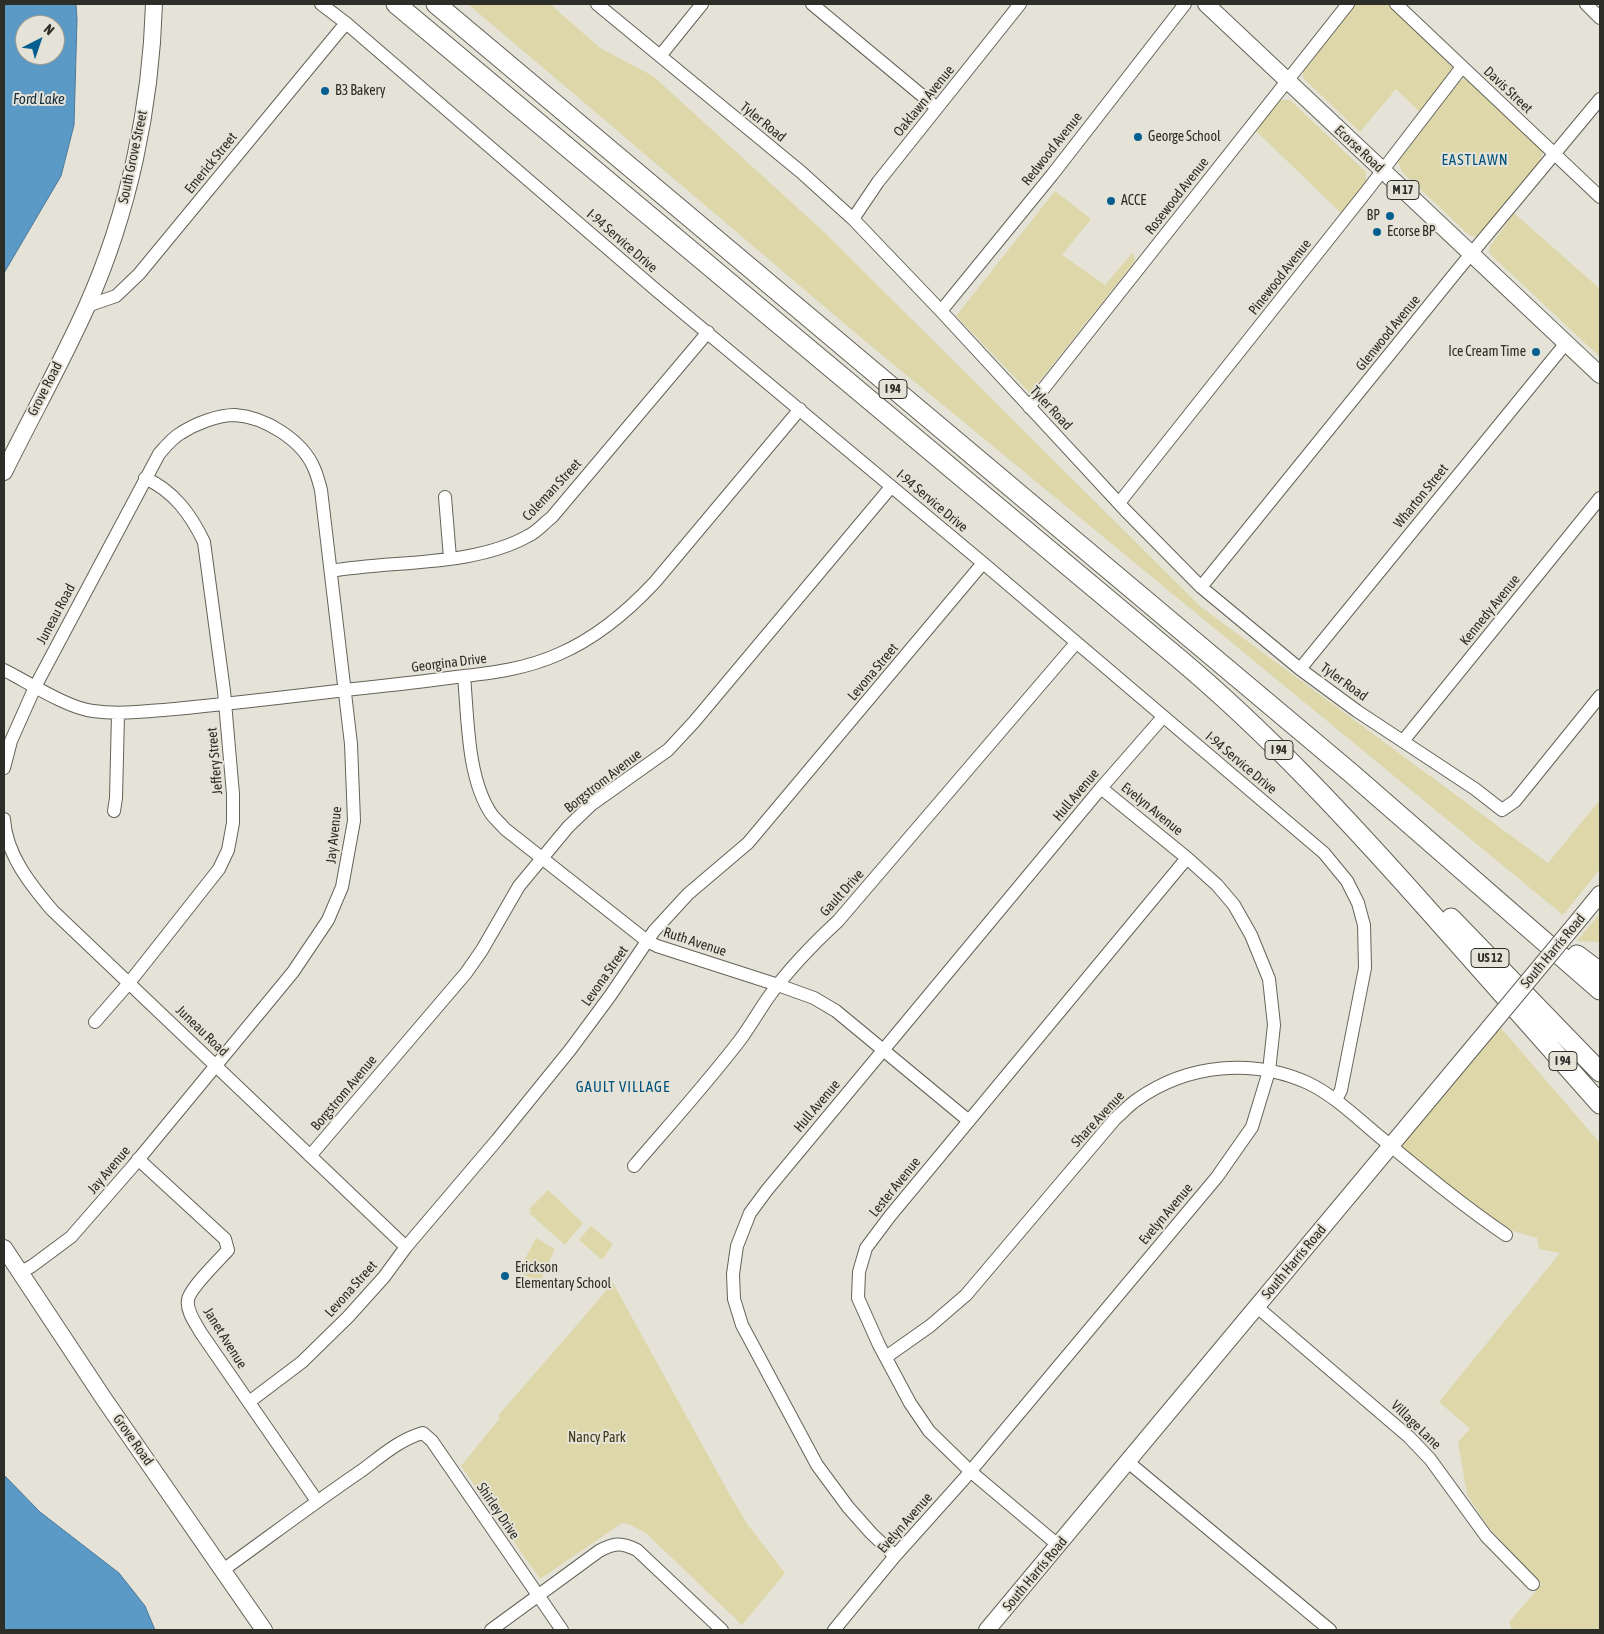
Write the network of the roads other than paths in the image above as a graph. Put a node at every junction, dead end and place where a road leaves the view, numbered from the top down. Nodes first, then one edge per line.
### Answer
1 (154, 4) edge
2 (321, 4) edge
3 (396, 4) edge
4 (436, 4) edge
5 (597, 4) edge
6 (702, 4) edge
7 (812, 4) edge
8 (1020, 4) edge
9 (1185, 4) edge
10 (1206, 4) edge
11 (1348, 4) edge
12 (1396, 4) edge
13 (1586, 4) edge
14 (1600, 18) edge
15 (346, 23) junction
16 (660, 56) junction
17 (1462, 68) junction
18 (1287, 82) junction
19 (1600, 98) edge
20 (937, 108) junction
21 (1555, 154) junction
22 (1382, 171) junction
23 (1600, 197) edge
24 (853, 218) junction
25 (1472, 254) junction
26 (87, 306) junction
27 (942, 312) junction
28 (708, 332) junction
29 (1566, 343) junction
30 (1600, 376) edge
31 (1029, 407) junction
32 (800, 409) junction
33 (4, 472) edge
34 (145, 478) junction
35 (891, 487) junction
36 (444, 497) dead end
37 (1600, 498) edge
38 (1119, 503) junction
39 (450, 558) junction
40 (983, 563) junction
41 (331, 571) junction
42 (1201, 587) junction
43 (1076, 643) junction
44 (1300, 669) junction
45 (4, 670) edge
46 (464, 676) junction
47 (36, 687) junction
48 (345, 690) junction
49 (1600, 696) edge
50 (225, 704) junction
51 (118, 714) junction
52 (1162, 717) junction
53 (1404, 741) junction
54 (4, 768) edge
55 (1101, 788) junction
56 (114, 812) dead end
57 (4, 818) edge
58 (1374, 849) junction
59 (541, 858) junction
60 (1187, 858) junction
61 (1600, 894) edge
62 (1528, 928) junction
63 (647, 941) junction
64 (1600, 972) edge
65 (129, 983) junction
66 (778, 985) junction
67 (1600, 990) edge
68 (96, 1022) dead end
69 (883, 1050) junction
70 (216, 1065) junction
71 (1269, 1071) junction
72 (1600, 1072) edge
73 (1336, 1100) junction
74 (1600, 1104) edge
75 (969, 1121) junction
76 (1392, 1146) junction
77 (310, 1156) junction
78 (138, 1159) junction
79 (634, 1166) dead end
80 (1506, 1235) dead end
81 (406, 1247) junction
82 (4, 1248) edge
83 (21, 1272) junction
84 (1257, 1307) junction
85 (886, 1357) junction
86 (249, 1402) junction
87 (1128, 1462) junction
88 (970, 1471) junction
89 (317, 1501) junction
90 (1058, 1545) junction
91 (895, 1556) junction
92 (223, 1570) junction
93 (1533, 1584) dead end
94 (538, 1596) junction
95 (264, 1630) edge
96 (491, 1630) edge
97 (562, 1630) edge
98 (722, 1630) edge
99 (834, 1630) edge
100 (987, 1630) edge
101 (1330, 1630) edge

1 - 26 main road, South Grove Street
2 - 15 street, I-94 Service Drive
3 - 58 highway, I 94
4 - 62 highway, I 94
5 - 16 street, Tyler Road
6 - 16 street
7 - 20 street
8 - 20 street, Oaklawn Avenue
9 - 27 street, Redwood Avenue
10 - 18 main road, Ecorse Road / M 17
11 - 18 street, Rosewood Avenue
12 - 17 street, Davis Street
13 - 14 street
15 - 26 street, Emerick Street
15 - 28 street, I-94 Service Drive
16 - 24 street, Tyler Road
17 - 21 street, Davis Street
17 - 22 street, Pinewood Avenue
18 - 22 main road, Ecorse Road / M 17
18 - 31 street, Rosewood Avenue
19 - 21 street, Glenwood Avenue
20 - 24 street, Oaklawn Avenue
21 - 23 street, Davis Street
21 - 25 street, Glenwood Avenue
22 - 25 main road, Ecorse Road / M 17
22 - 38 street, Pinewood Avenue
24 - 27 street, Tyler Road
25 - 29 main road, Ecorse Road / M 17
25 - 42 street, Glenwood Avenue
26 - 33 main road, Grove Road
27 - 31 street, Tyler Road
28 - 32 street, I-94 Service Drive
28 - 39 street, Coleman Street
29 - 30 main road, Ecorse Road / M 17
29 - 44 street, Wharton Street
31 - 38 street, Tyler Road
32 - 35 street, I-94 Service Drive
32 - 46 street, Georgina Drive
34 - 41 street, Jay Avenue
34 - 47 street, Juneau Road
34 - 50 street, Jeffery Street
35 - 40 street, I-94 Service Drive
35 - 59 street, Borgstrom Avenue
36 - 39 street
37 - 53 street, Kennedy Avenue
38 - 42 street, Tyler Road
39 - 41 street, Coleman Street
40 - 43 street, I-94 Service Drive
40 - 63 street, Levona Street
41 - 48 street, Jay Avenue
42 - 44 street, Tyler Road
43 - 52 street, I-94 Service Drive
43 - 66 street, Gault Drive
44 - 53 street, Tyler Road
45 - 47 street, Georgina Drive
46 - 48 street, Georgina Drive
46 - 59 street, Ruth Avenue
47 - 51 street, Georgina Drive
47 - 54 street, Juneau Road
48 - 50 street, Georgina Drive
48 - 70 street, Jay Avenue
49 - 53 street, Tyler Road
50 - 51 street, Georgina Drive
50 - 65 street, Jeffery Street
51 - 56 street
52 - 55 street, Hull Avenue
52 - 73 street, I-94 Service Drive
55 - 60 street, Evelyn Avenue
55 - 69 street, Hull Avenue
57 - 65 street, Juneau Road
58 - 72 highway, US 12
58 - 74 highway, I 94
59 - 63 street, Ruth Avenue
59 - 77 street, Borgstrom Avenue
60 - 71 street, Evelyn Avenue
60 - 75 street, Lester Avenue
61 - 76 main road, South Harris Road, bridge
62 - 64 highway
62 - 67 highway, I 94
63 - 66 street, Ruth Avenue
63 - 81 street, Levona Street
65 - 68 street, Jeffery Street
65 - 70 street, Juneau Road
66 - 69 street, Ruth Avenue
66 - 79 street, Gault Drive
69 - 75 street, Ruth Avenue
69 - 91 street, Hull Avenue
70 - 77 street, Juneau Road
70 - 78 street, Jay Avenue
71 - 73 street, Share Avenue
71 - 85 street, Share Avenue
71 - 88 street, Evelyn Avenue
73 - 76 street, Share Avenue
75 - 85 street, Lester Avenue
76 - 80 street, Share Avenue
76 - 84 main road, South Harris Road
77 - 81 street, Juneau Road
78 - 83 street, Jay Avenue
78 - 86 street, Janet Avenue
81 - 86 street, Levona Street
82 - 83 main road, Grove Road
83 - 92 main road, Grove Road
84 - 87 main road, South Harris Road
84 - 93 street, Village Lane
85 - 88 street, Lester Avenue
86 - 89 street, Janet Avenue
87 - 90 main road, South Harris Road
87 - 101 street
88 - 90 street, Lester Avenue
88 - 91 street, Evelyn Avenue
89 - 92 street
89 - 94 street, Shirley Drive
90 - 100 main road, South Harris Road
91 - 99 street, Evelyn Avenue
92 - 95 main road, Grove Road
94 - 96 street
94 - 97 street, Shirley Drive
94 - 98 street

